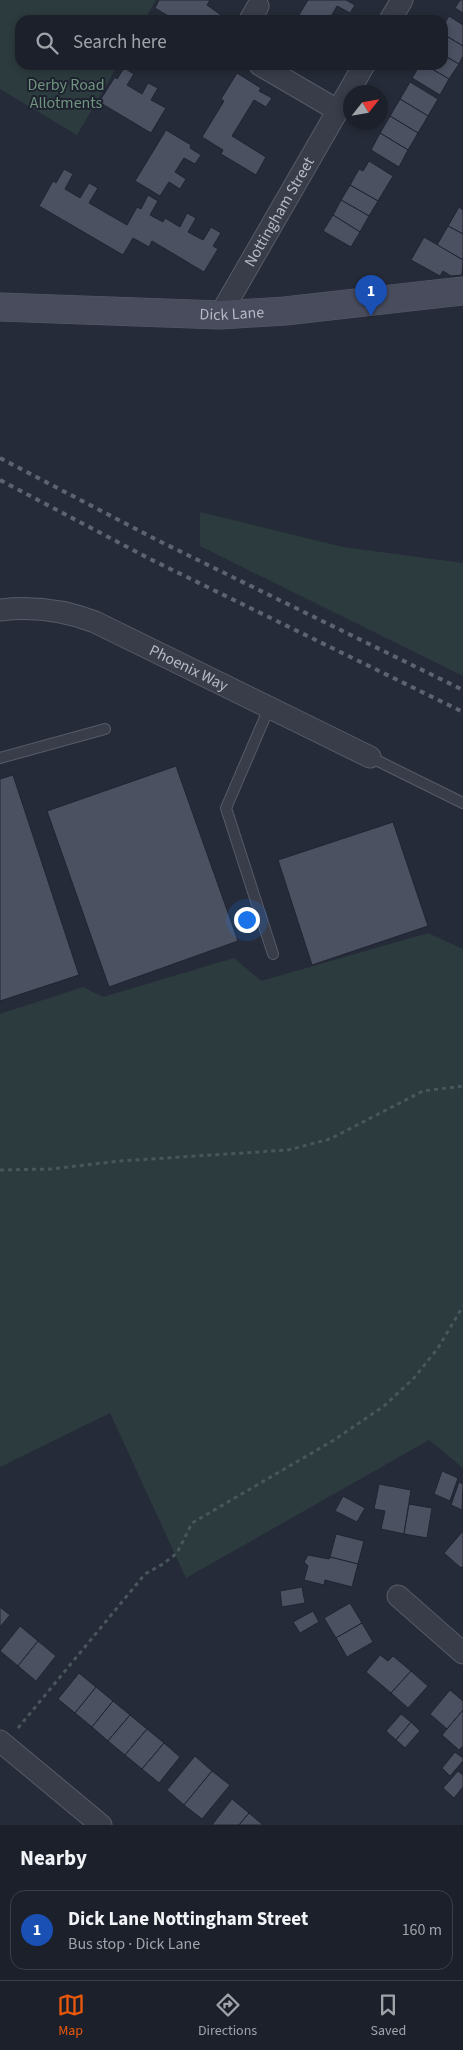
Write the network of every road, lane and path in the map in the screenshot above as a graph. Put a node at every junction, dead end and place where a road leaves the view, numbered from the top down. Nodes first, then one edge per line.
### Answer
1 (402, 0) edge
2 (393, 15) edge
3 (269, 70) edge
4 (361, 70) edge
5 (337, 110) junction
6 (463, 291) edge
7 (0, 307) edge
8 (220, 315) junction
9 (0, 610) edge
10 (269, 708) junction
11 (105, 729) dead end
12 (370, 757) joint
13 (0, 758) edge
14 (463, 803) edge
15 (273, 954) dead end
16 (463, 1086) edge
17 (0, 1170) edge
18 (463, 1306) edge
19 (398, 1596) dead end
20 (463, 1652) edge
21 (2, 1743) edge
22 (102, 1825) edge

1 - 2 street
3 - 5 street
4 - 5 street, Nottingham Street
5 - 8 street, Nottingham Street
6 - 8 street, Dick Lane
7 - 8 street, Dick Lane
9 - 10 street, Phoenix Way
10 - 12 street, Phoenix Way
10 - 15 lane
11 - 13 lane
12 - 14 lane
16 - 17 path
18 - 21 path
19 - 20 street
21 - 22 street

